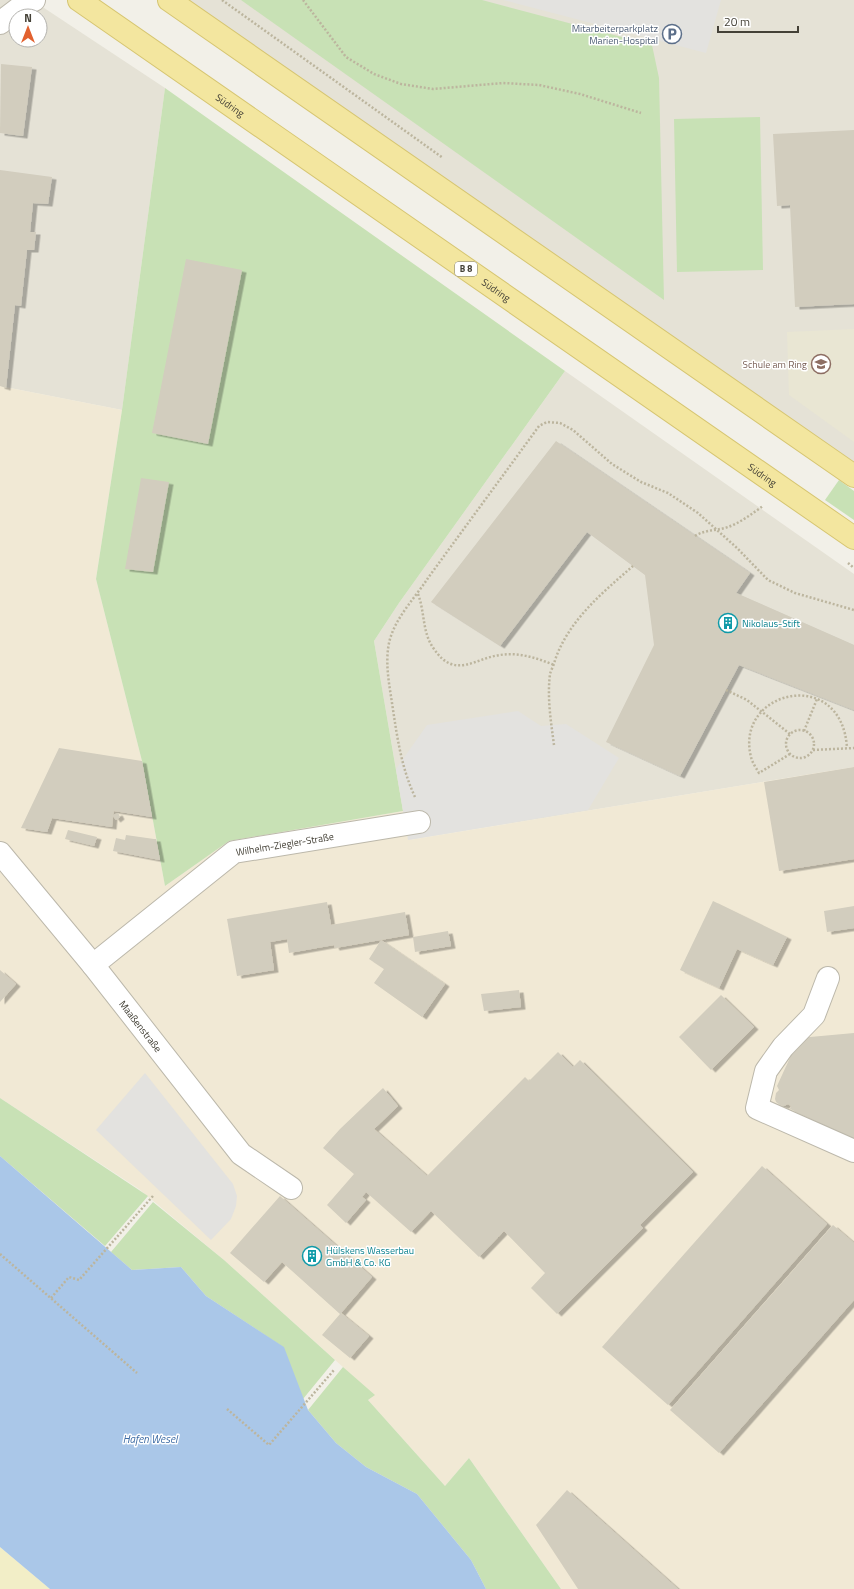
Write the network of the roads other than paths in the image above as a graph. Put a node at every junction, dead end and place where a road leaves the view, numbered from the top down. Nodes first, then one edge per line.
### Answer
1 (34, 0) edge
2 (79, 0) edge
3 (169, 0) edge
4 (0, 23) edge
5 (854, 476) edge
6 (854, 538) edge
7 (419, 822) dead end
8 (0, 853) edge
9 (93, 965) junction
10 (828, 978) dead end
11 (854, 1151) edge
12 (291, 1188) dead end

1 - 4 street
2 - 6 main road, Südring / B 8
3 - 5 main road
7 - 9 street, Wilhelm-Ziegler-Straße
8 - 9 street, Maaßenstraße
9 - 12 street, Maaßenstraße
10 - 11 street

